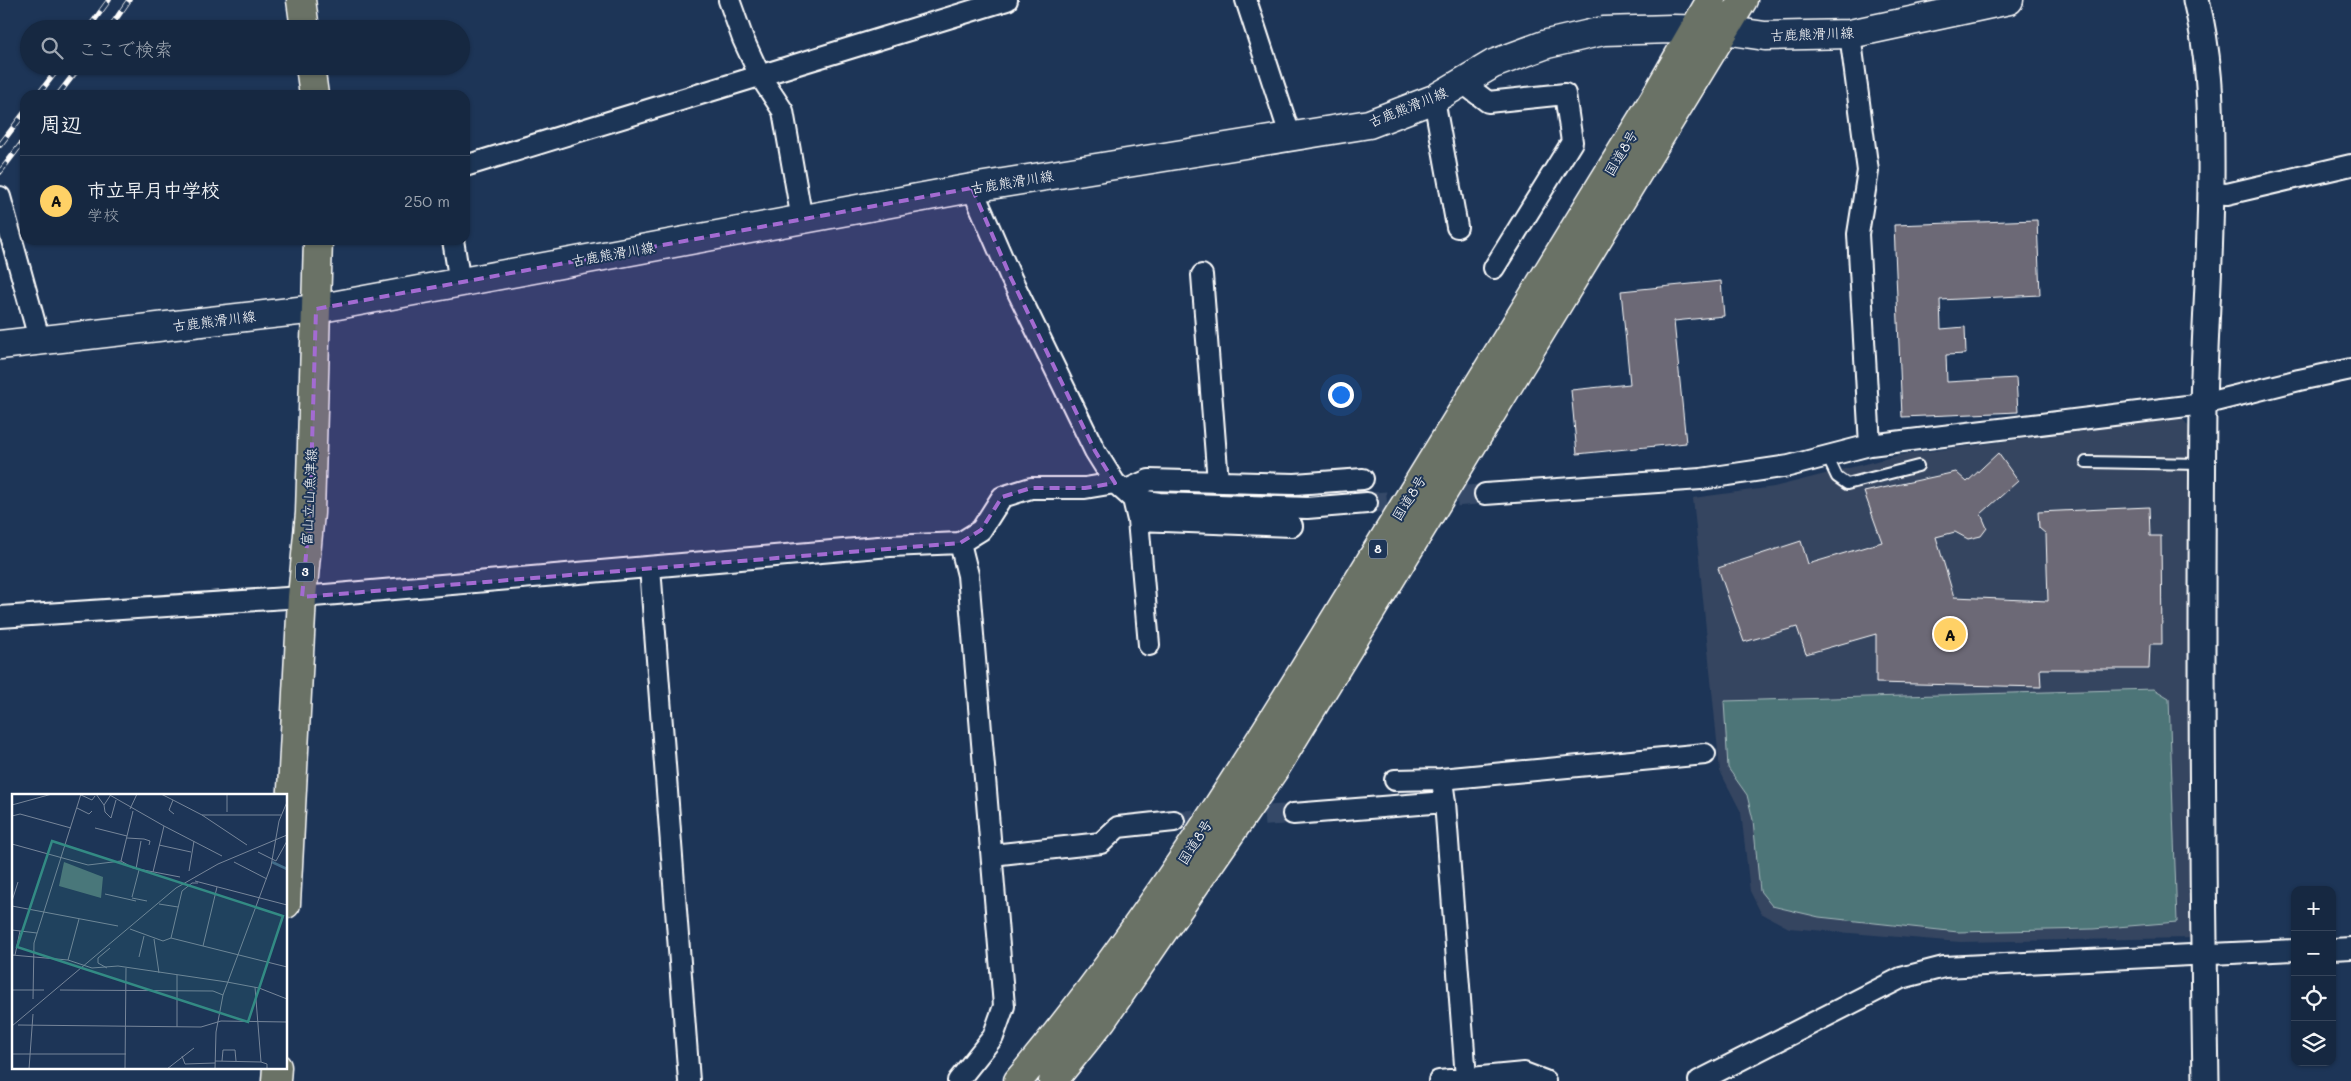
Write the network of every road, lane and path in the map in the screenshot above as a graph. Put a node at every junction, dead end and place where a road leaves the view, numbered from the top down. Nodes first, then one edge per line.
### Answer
1 (301, 0) edge
2 (729, 0) edge
3 (1006, 0) edge
4 (1246, 0) edge
5 (1711, 0) edge
6 (1743, 0) edge
7 (2009, 0) edge
8 (2196, 0) edge
9 (304, 20) edge
10 (1693, 30) junction
11 (1724, 30) junction
12 (1850, 34) junction
13 (311, 75) edge
14 (760, 76) junction
15 (1463, 83) junction
16 (313, 90) edge
17 (1434, 99) junction
18 (1291, 138) junction
19 (470, 164) edge
20 (2351, 165) edge
21 (972, 188) junction
22 (2211, 193) junction
23 (0, 197) edge
24 (802, 220) junction
25 (1457, 228) dead end
26 (318, 245) edge
27 (454, 245) edge
28 (1494, 268) dead end
29 (1202, 275) dead end
30 (460, 283) junction
31 (316, 309) junction
32 (40, 342) junction
33 (0, 345) edge
34 (2351, 369) edge
35 (2204, 404) junction
36 (1870, 445) junction
37 (1827, 456) junction
38 (2086, 462) dead end
39 (2204, 464) junction
40 (1918, 466) dead end
41 (1363, 479) dead end
42 (1218, 482) junction
43 (1124, 491) junction
44 (1485, 494) tunnel mouth
45 (1367, 503) tunnel mouth
46 (1138, 520) junction
47 (1292, 526) dead end
48 (960, 543) junction
49 (650, 568) junction
50 (302, 597) junction
51 (0, 617) edge
52 (1149, 645) dead end
53 (1706, 754) dead end
54 (1441, 779) junction
55 (1395, 780) dead end
56 (1445, 802) junction
57 (1293, 814) tunnel mouth
58 (1174, 821) tunnel mouth
59 (992, 855) junction
60 (288, 866) edge
61 (2351, 948) edge
62 (2336, 949) edge
63 (2291, 950) edge
64 (2203, 954) junction
65 (277, 1068) edge
66 (1466, 1078) junction
67 (1493, 1078) edge
68 (276, 1081) edge
69 (689, 1081) edge
70 (958, 1081) edge
71 (1018, 1081) edge
72 (1053, 1081) edge
73 (1439, 1081) edge
74 (1544, 1081) edge
75 (1699, 1081) edge
76 (2206, 1081) edge

1 - 9 main road
2 - 14 street
3 - 14 street
4 - 18 street
5 - 10 main road, 国道8号 / 8
6 - 11 main road, 国道8号 / 8
7 - 12 main road, 古鹿熊滑川線
8 - 22 street
10 - 11 main road, 古鹿熊滑川線
10 - 15 main road, 古鹿熊滑川線
10 - 71 main road, 国道8号 / 8
11 - 12 main road, 古鹿熊滑川線
11 - 72 main road, 国道8号 / 8
12 - 36 street
13 - 16 main road
14 - 19 street
14 - 24 street
15 - 17 main road, 古鹿熊滑川線
15 - 28 street
17 - 18 main road, 古鹿熊滑川線
17 - 25 street
18 - 21 main road, 古鹿熊滑川線
20 - 22 street
21 - 24 main road, 古鹿熊滑川線
21 - 43 street
22 - 35 street
23 - 32 street
24 - 30 main road, 古鹿熊滑川線
26 - 31 main road, 富山立山魚津線 / 3
27 - 30 street
29 - 42 street
30 - 31 main road, 古鹿熊滑川線
31 - 32 main road, 古鹿熊滑川線
31 - 50 main road, 富山立山魚津線 / 3
32 - 33 main road, 古鹿熊滑川線
34 - 35 street
35 - 36 street
35 - 39 street
36 - 37 street
37 - 40 lane
37 - 44 street
38 - 39 lane
39 - 64 street
41 - 42 street
42 - 43 street
43 - 45 street
43 - 46 street
43 - 48 street
46 - 47 street
46 - 52 street
48 - 49 street
48 - 59 street
49 - 50 street
49 - 69 street
50 - 51 street
50 - 60 main road, 富山立山魚津線 / 3
53 - 54 street
54 - 55 street
54 - 56 street
56 - 57 street
56 - 66 street
58 - 59 street
59 - 70 street
61 - 62 street
63 - 64 street
64 - 75 street
64 - 76 street
65 - 68 main road
66 - 67 street
66 - 73 street
67 - 74 street

